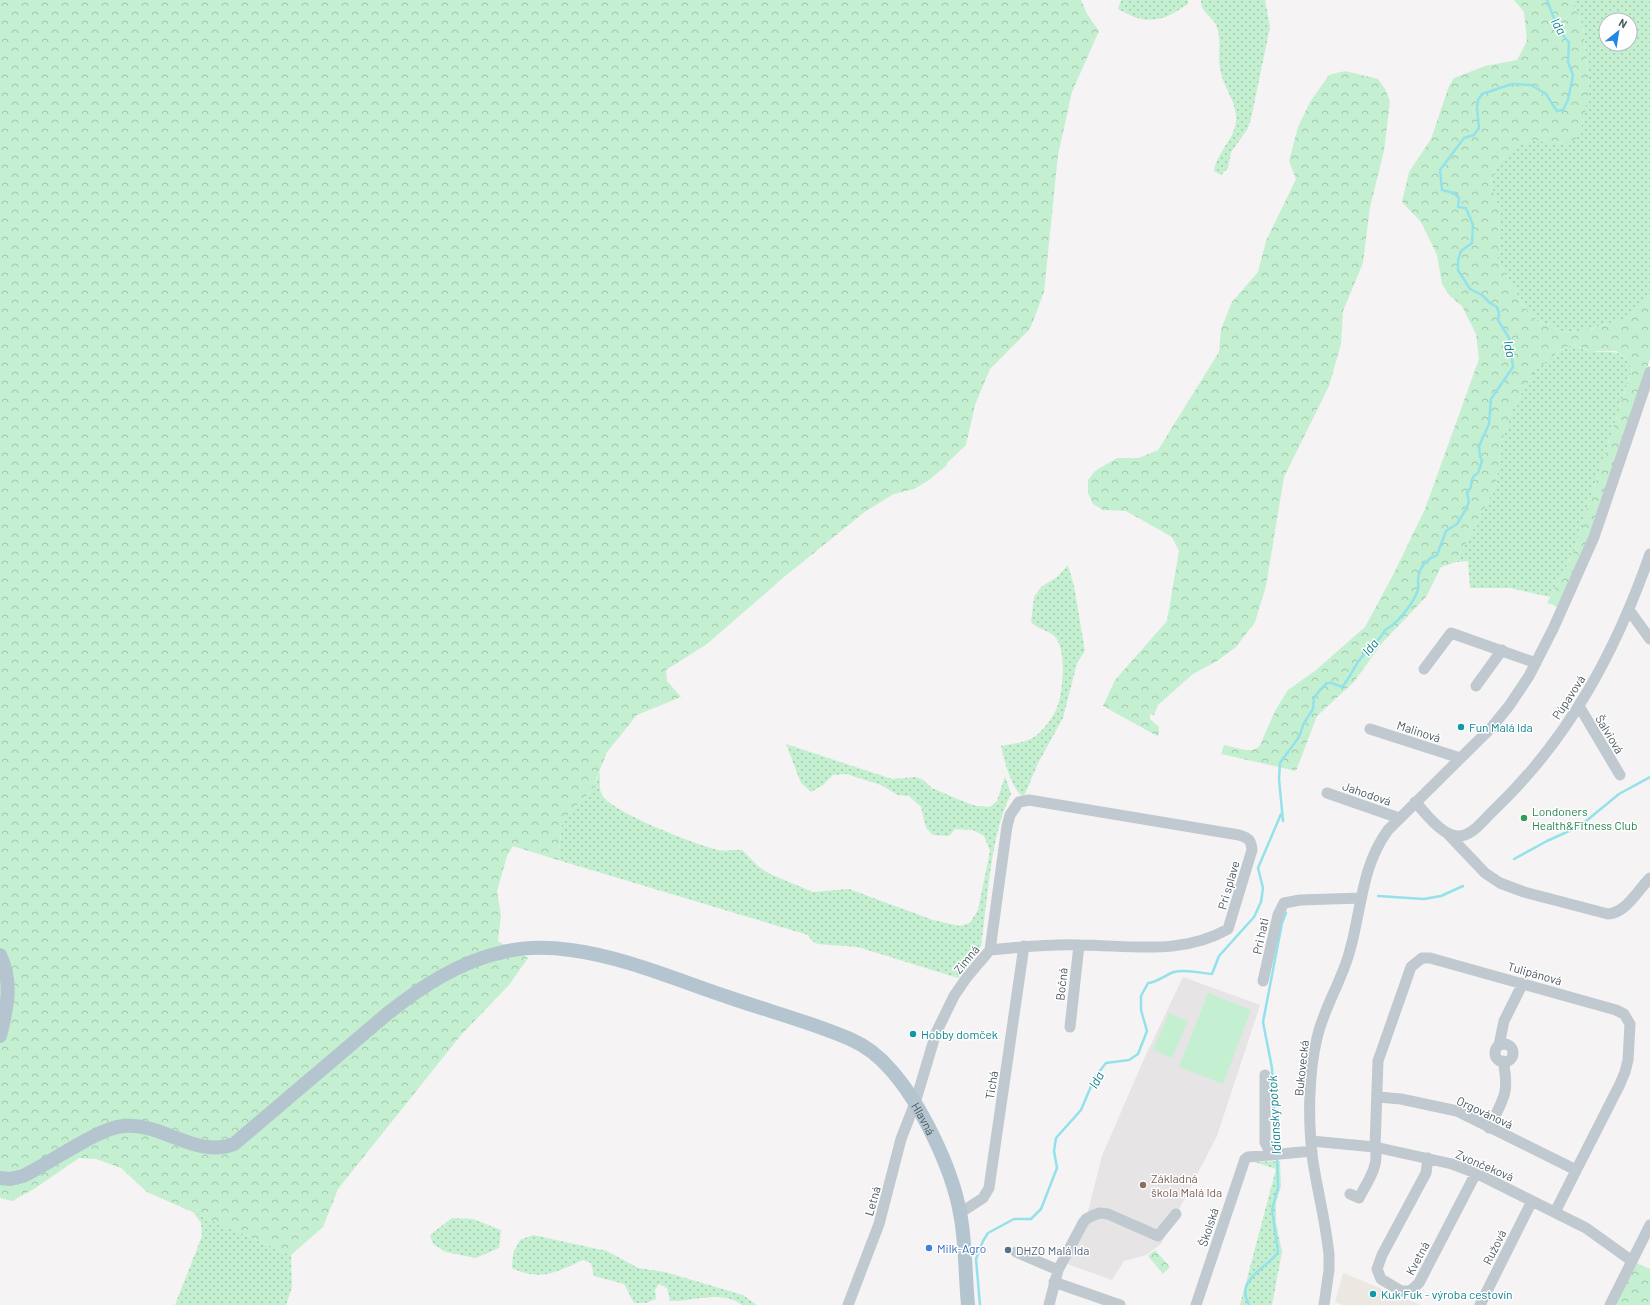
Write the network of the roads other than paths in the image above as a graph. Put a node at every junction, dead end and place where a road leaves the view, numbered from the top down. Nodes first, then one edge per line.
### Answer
1 (1650, 372) edge
2 (1650, 554) edge
3 (1629, 610) junction
4 (1650, 639) edge
5 (1502, 650) junction
6 (1536, 663) junction
7 (1424, 670) dead end
8 (1476, 686) dead end
9 (1579, 706) junction
10 (1370, 729) dead end
11 (1460, 758) junction
12 (1620, 775) dead end
13 (1327, 793) dead end
14 (1019, 802) joint
15 (1415, 802) junction
16 (1396, 821) junction
17 (1446, 833) junction
18 (1650, 878) edge
19 (1361, 898) junction
20 (1079, 944) junction
21 (1024, 946) junction
22 (990, 950) junction
23 (0, 955) edge
24 (1263, 981) dead end
25 (1523, 983) junction
26 (1070, 1027) dead end
27 (0, 1036) edge
28 (1512, 1057) junction
29 (1516, 1069) dead end
30 (1265, 1075) dead end
31 (1378, 1097) junction
32 (915, 1103) junction
33 (1489, 1128) junction
34 (1311, 1146) junction
35 (1375, 1147) junction
36 (1276, 1155) junction
37 (1428, 1158) junction
38 (1576, 1170) junction
39 (1476, 1173) junction
40 (0, 1178) edge
41 (1350, 1194) dead end
42 (1532, 1201) junction
43 (1555, 1212) junction
44 (960, 1213) junction
45 (1176, 1214) dead end
46 (1650, 1225) edge
47 (1016, 1252) dead end
48 (1632, 1261) junction
49 (1058, 1270) junction
50 (1054, 1282) junction
51 (848, 1305) edge
52 (968, 1305) edge
53 (1049, 1305) edge
54 (1120, 1305) edge
55 (1196, 1305) edge
56 (1324, 1305) edge
57 (1480, 1305) edge
58 (1610, 1305) edge

1 - 6 street, Bukovecká
2 - 3 street, Púpavová
3 - 4 street
3 - 9 street, Púpavová
5 - 6 street
5 - 7 street
5 - 8 street
6 - 11 street, Bukovecká
9 - 12 street, Šalviová
9 - 17 street, Púpavová
10 - 11 street, Malinová
11 - 15 street, Bukovecká
13 - 16 street, Jahodová
14 - 20 street, Pri splave
14 - 22 street, Zimná
15 - 16 street, Bukovecká
15 - 17 street
16 - 19 street, Bukovecká
17 - 18 street
19 - 24 street, Pri hati
19 - 34 street, Bukovecká
20 - 21 street, Pri splave
20 - 26 street, Bočná
21 - 22 street, Pri splave
21 - 44 street, Tichá
22 - 32 street, Zimná
23 - 27 main road
25 - 28 street
25 - 31 street, Tulipánová
25 - 38 street, Tulipánová
28 - 29 street
28 - 33 street
30 - 36 street
31 - 33 street, Orgovánová
31 - 35 street, Tulipánová
32 - 40 main road, Hlavná
32 - 44 main road, Hlavná
32 - 51 street, Letná
33 - 38 street, Orgovánová
34 - 35 street, Zvončeková
34 - 36 street, Školská
34 - 56 street, Bukovecká
35 - 37 street, Zvončeková
35 - 41 street
36 - 55 street, Školská
37 - 39 street, Zvončeková
37 - 39 street, Kvetná
38 - 43 street, Tulipánová
39 - 42 street, Zvončeková
42 - 43 street, Zvončeková
42 - 57 street, Ružová
43 - 48 street, Zvončeková
44 - 52 main road, Hlavná
45 - 49 street
46 - 48 street
47 - 49 street
48 - 58 street
49 - 50 street
50 - 53 street
50 - 54 street

